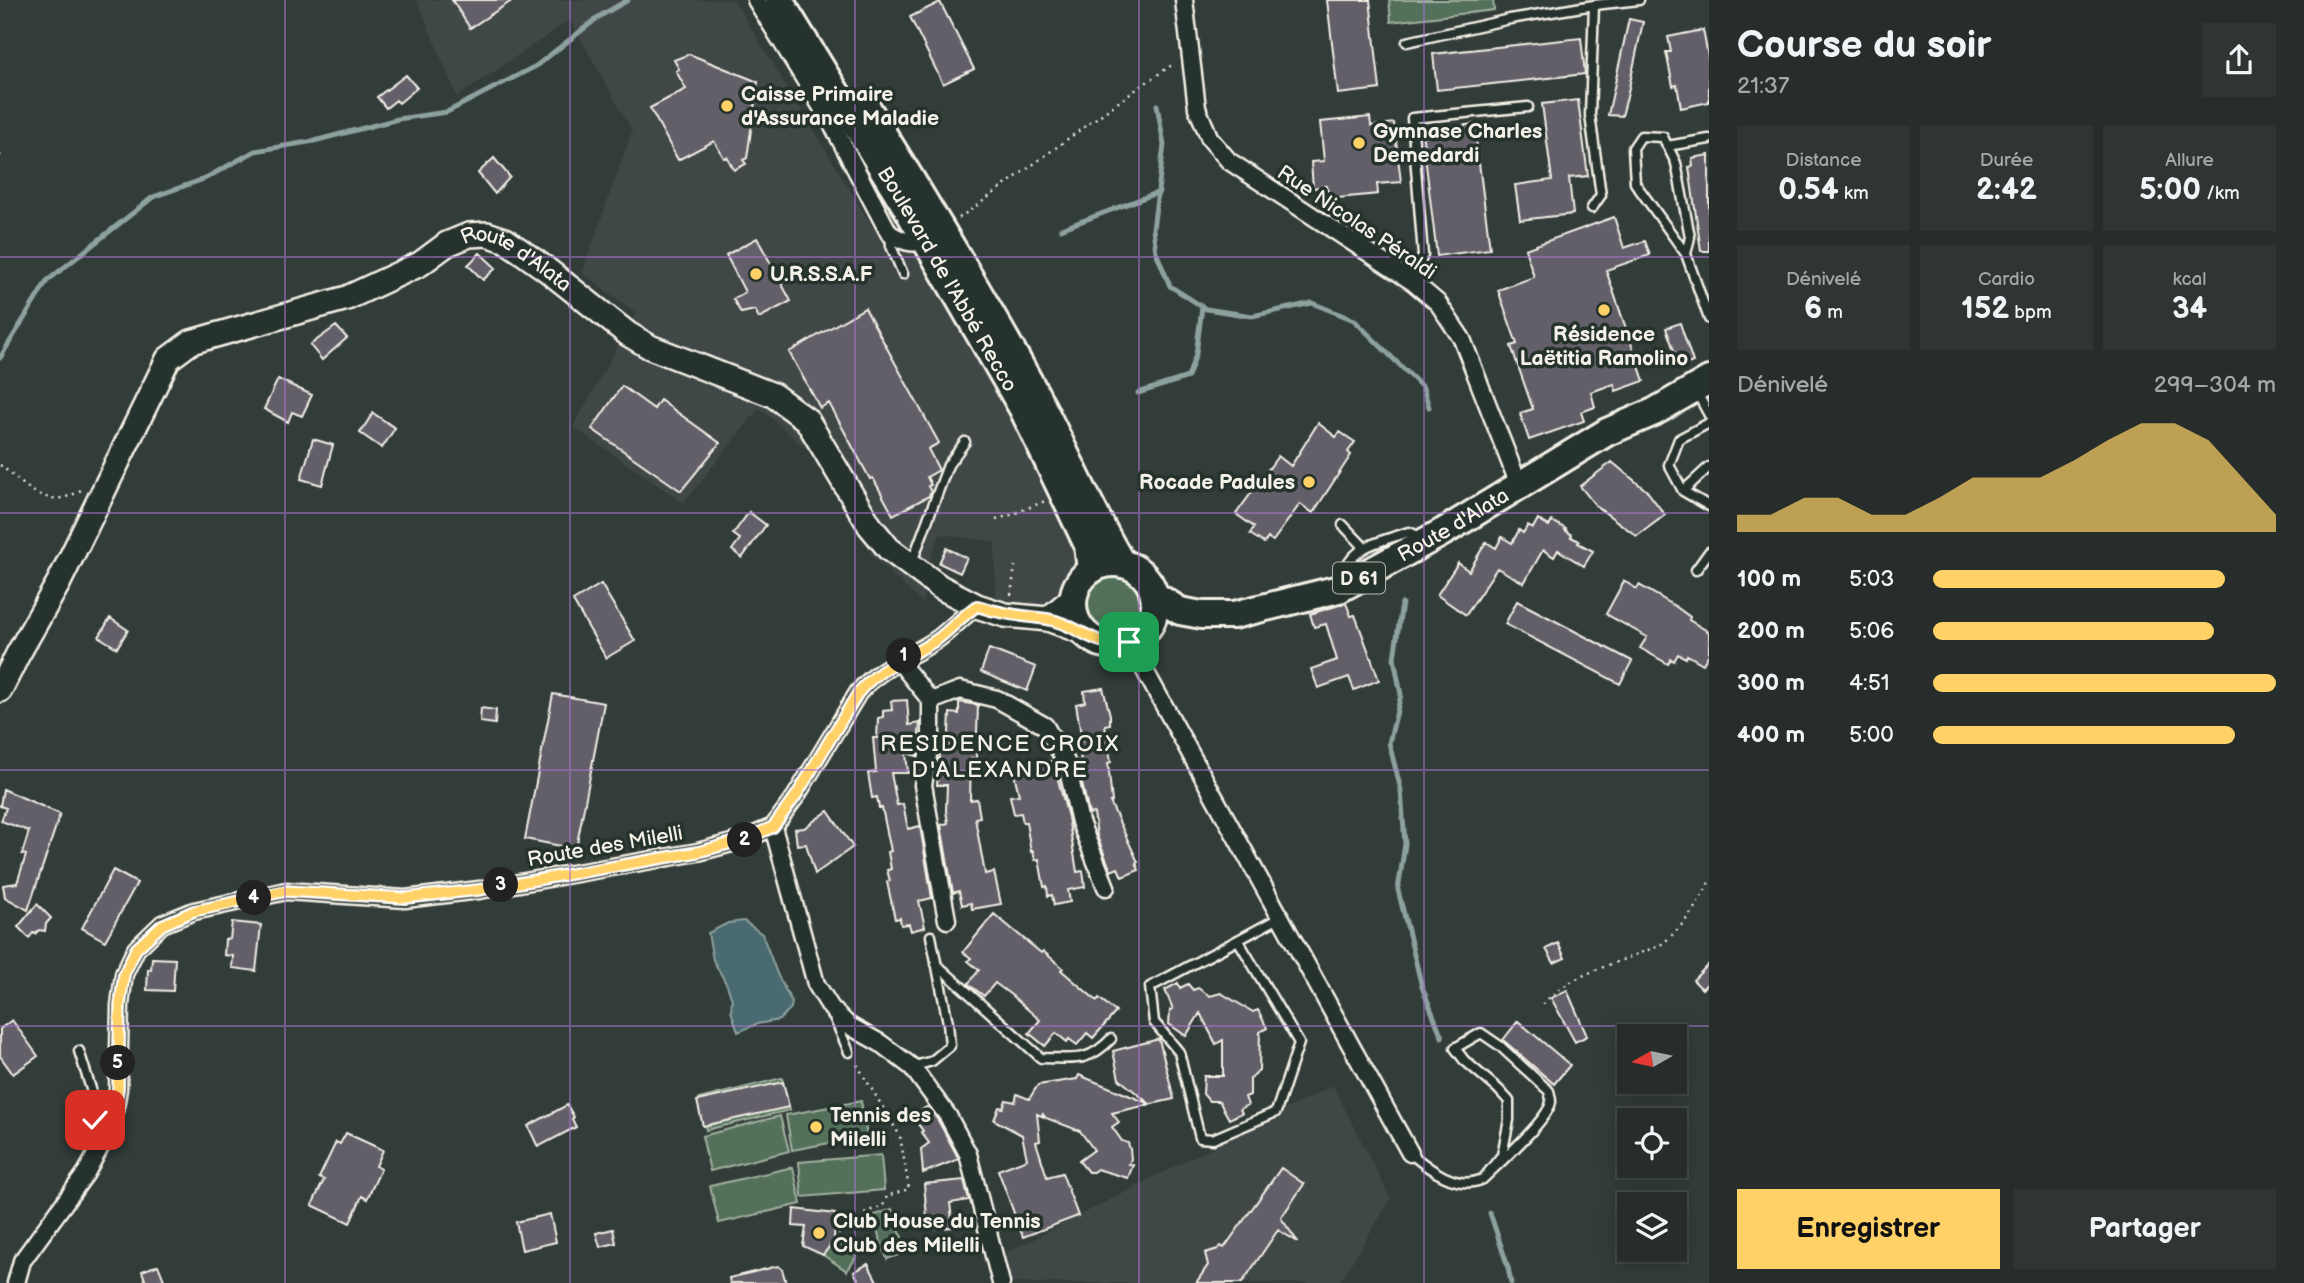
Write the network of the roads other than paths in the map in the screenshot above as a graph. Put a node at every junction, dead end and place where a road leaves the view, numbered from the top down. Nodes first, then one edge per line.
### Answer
1 (756, 0) edge
2 (779, 0) edge
3 (799, 0) edge
4 (1184, 0) edge
5 (1639, 0) edge
6 (1594, 5) junction
7 (1407, 42) dead end
8 (1528, 107) dead end
9 (1709, 139) edge
10 (1667, 146) junction
11 (1592, 208) dead end
12 (890, 233) junction
13 (926, 241) junction
14 (1686, 254) junction
15 (903, 274) dead end
16 (1413, 282) junction
17 (1709, 319) edge
18 (1702, 384) edge
19 (1709, 415) edge
20 (1709, 423) edge
21 (965, 442) dead end
22 (1709, 467) edge
23 (1519, 485) junction
24 (1683, 491) junction
25 (1709, 506) edge
26 (1343, 525) dead end
27 (1428, 541) junction
28 (1364, 547) junction
29 (1709, 552) edge
30 (1122, 564) junction
31 (911, 565) junction
32 (1091, 570) junction
33 (1696, 570) dead end
34 (1339, 589) junction
35 (1073, 598) junction
36 (977, 606) junction
37 (1048, 619) junction
38 (1141, 624) junction
39 (1085, 633) junction
40 (898, 660) junction
41 (0, 690) edge
42 (931, 701) junction
43 (773, 827) junction
44 (1106, 887) dead end
45 (1280, 917) junction
46 (947, 920) dead end
47 (931, 936) dead end
48 (1238, 940) junction
49 (936, 964) junction
50 (831, 1009) junction
51 (1111, 1039) dead end
52 (79, 1051) dead end
53 (849, 1052) road end
54 (912, 1067) junction
55 (105, 1138) junction
56 (1410, 1153) joint
57 (1483, 1179) junction
58 (16, 1283) edge
59 (1001, 1283) edge

1 - 12 street
2 - 13 main road, Boulevard de l'Abbé Recco
3 - 30 main road, Boulevard de l'Abbé Recco
4 - 16 street, Rue Nicolas Péraldi
5 - 6 lane
6 - 7 lane
6 - 11 lane
8 - 16 lane
9 - 10 lane
10 - 14 lane
10 - 14 lane
12 - 13 street
12 - 15 lane
13 - 32 main road, Boulevard de l'Abbé Recco
14 - 17 lane
16 - 23 street, Rue Nicolas Péraldi
18 - 19 lane
18 - 23 main road, Route d'Alata / D 61
20 - 24 lane
21 - 31 lane
22 - 24 lane
23 - 27 main road, Route d'Alata / D 61
24 - 25 lane
26 - 28 lane
27 - 28 lane
27 - 34 main road, Route d'Alata / D 61
28 - 34 lane
29 - 33 lane
30 - 32 main road
30 - 38 main road
31 - 36 street, Route d'Alata
31 - 41 street, Route d'Alata
32 - 35 main road
34 - 38 main road, Route d'Alata / D 61
35 - 37 street
35 - 39 main road
36 - 37 street, Route d'Alata
36 - 40 street
37 - 39 street, Route d'Alata
38 - 39 main road
38 - 45 street
40 - 42 street
40 - 43 street
42 - 44 street
42 - 46 street
43 - 50 street
43 - 55 street, Route des Milelli
45 - 48 lane
45 - 56 street
47 - 49 lane
48 - 48 lane
49 - 51 lane
49 - 54 lane
50 - 53 lane
50 - 54 street
52 - 55 lane
54 - 59 street
55 - 58 street, Route des Milelli
56 - 57 lane
57 - 57 lane

